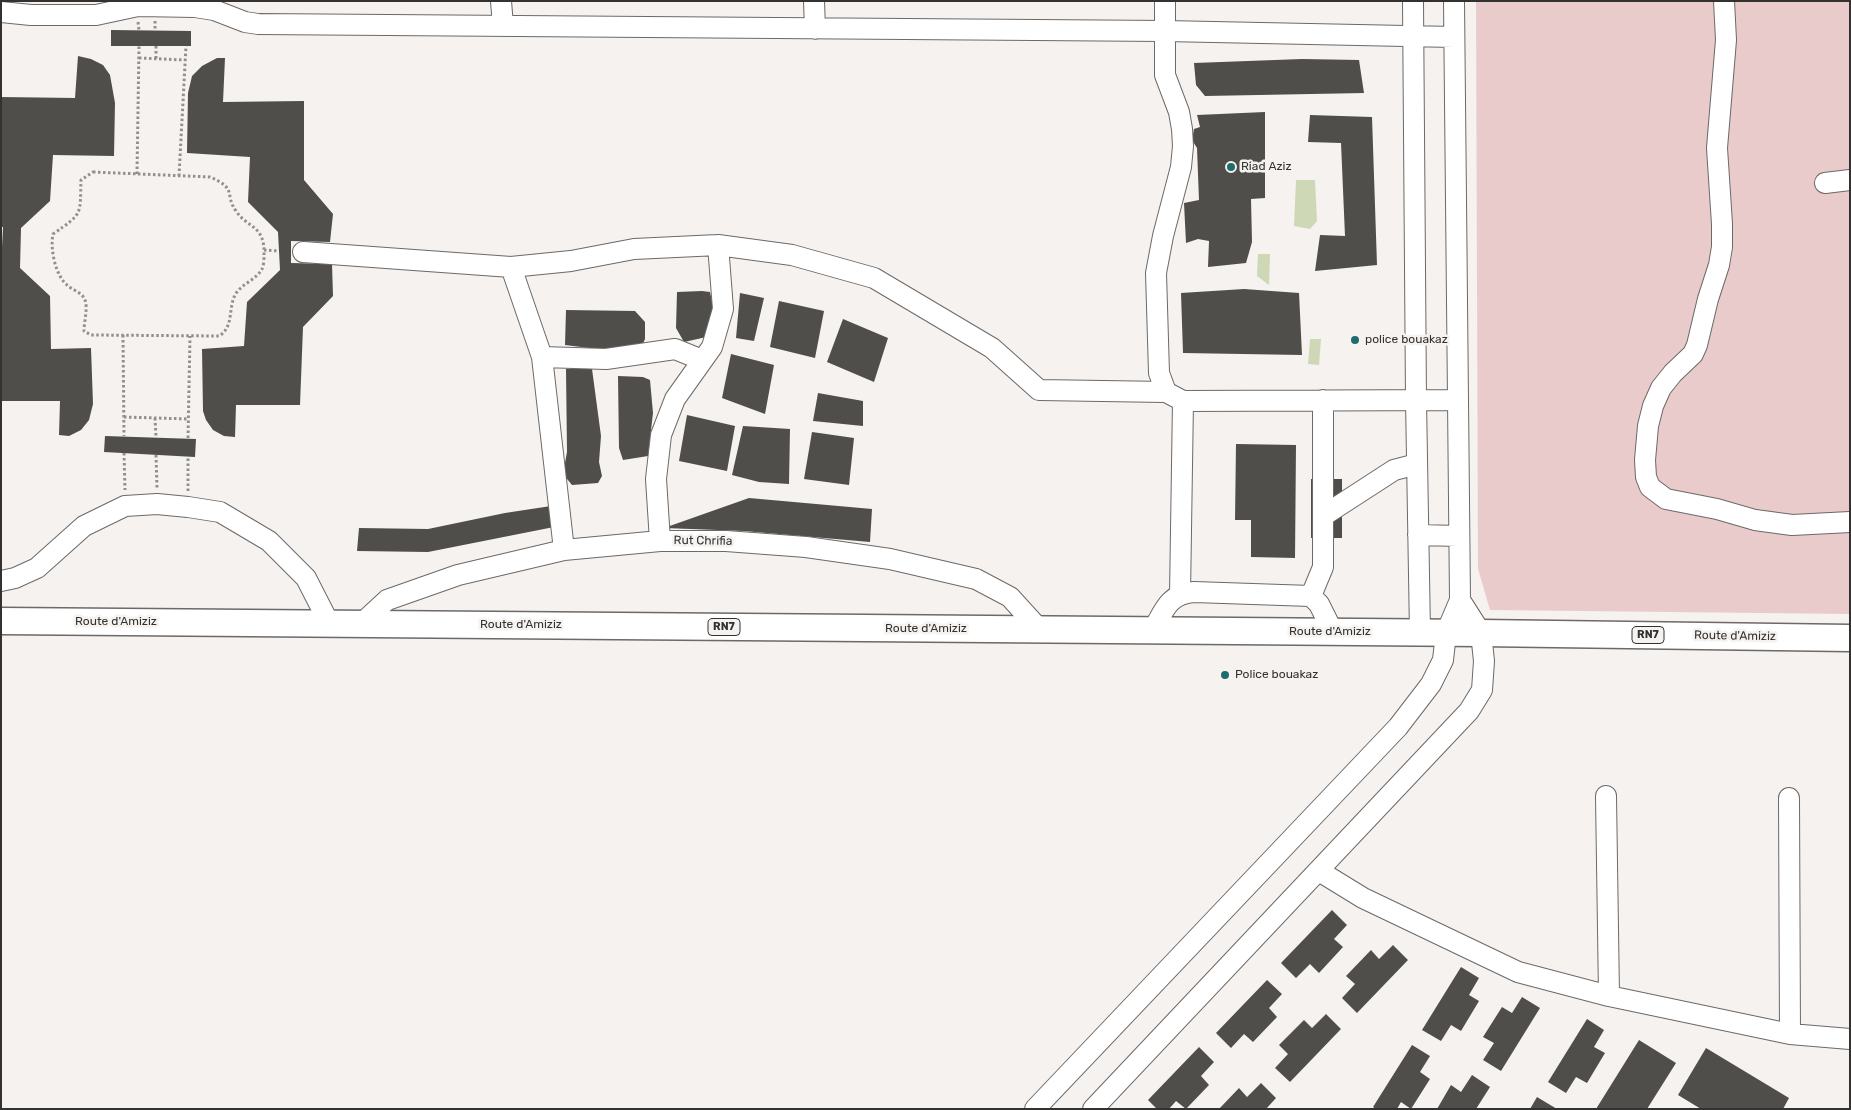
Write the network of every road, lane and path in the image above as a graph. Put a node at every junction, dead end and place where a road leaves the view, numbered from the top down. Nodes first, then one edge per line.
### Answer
1 (501, 1) edge
2 (814, 1) edge
3 (1165, 1) edge
4 (1413, 1) edge
5 (1454, 1) edge
6 (1724, 1) edge
7 (179, 4) edge
8 (1, 12) edge
9 (503, 26) junction
10 (815, 29) junction
11 (1165, 31) junction
12 (1412, 36) junction
13 (1454, 37) junction
14 (139, 46) dead end
15 (156, 46) dead end
16 (186, 46) dead end
17 (138, 58) junction
18 (156, 59) junction
19 (185, 60) junction
20 (137, 174) junction
21 (179, 176) junction
22 (1850, 180) edge
23 (1825, 183) dead end
24 (718, 245) junction
25 (264, 250) junction
26 (279, 251) dead end
27 (303, 252) dead end
28 (510, 266) junction
29 (123, 335) junction
30 (190, 336) junction
31 (542, 357) junction
32 (702, 360) junction
33 (1175, 396) junction
34 (1323, 400) junction
35 (1416, 400) junction
36 (1458, 400) junction
37 (124, 417) junction
38 (155, 418) junction
39 (189, 418) junction
40 (124, 436) dead end
41 (156, 437) dead end
42 (188, 438) dead end
43 (124, 453) dead end
44 (156, 455) dead end
45 (188, 457) dead end
46 (1417, 464) junction
47 (157, 504) junction
48 (125, 506) junction
49 (188, 507) junction
50 (1323, 516) junction
51 (1850, 522) edge
52 (1418, 535) junction
53 (1459, 536) junction
54 (660, 541) junction
55 (564, 550) junction
56 (1, 581) edge
57 (1180, 594) junction
58 (1311, 596) junction
59 (1460, 600) junction
60 (1, 621) edge
61 (329, 623) junction
62 (361, 624) junction
63 (1040, 630) junction
64 (1153, 630) junction
65 (1333, 632) junction
66 (1420, 633) junction
67 (1446, 633) junction
68 (1481, 633) junction
69 (1850, 638) edge
70 (1606, 796) dead end
71 (1789, 798) dead end
72 (1318, 870) junction
73 (1609, 996) junction
74 (1790, 1034) junction
75 (1850, 1039) edge
76 (1035, 1109) edge
77 (1093, 1109) edge

1 - 9 street
2 - 10 street
3 - 11 street
4 - 12 street
5 - 13 street
6 - 51 street
7 - 8 street
7 - 9 street
9 - 10 street
10 - 11 street
11 - 12 street
11 - 33 street
12 - 13 street
12 - 35 street
13 - 36 street
14 - 17 path
15 - 18 path
16 - 19 path
17 - 18 path
17 - 20 path
18 - 19 path
19 - 21 path
20 - 21 path
20 - 29 path
21 - 25 path
22 - 23 street
24 - 28 street
24 - 32 street
24 - 33 street
25 - 26 path
25 - 30 path
27 - 28 street
28 - 31 street
29 - 30 path
29 - 37 path
30 - 39 path
31 - 32 street
31 - 55 street
32 - 54 street
33 - 34 street
33 - 57 street
34 - 35 street
34 - 50 street
35 - 36 street
35 - 46 street
36 - 53 street
37 - 38 path
37 - 40 path
38 - 39 path
38 - 41 path
39 - 42 path
43 - 48 path
44 - 47 path
45 - 49 path
46 - 50 street
46 - 52 street
47 - 48 street
47 - 49 street
48 - 56 street
49 - 61 street
50 - 58 street
52 - 53 street
52 - 66 street
53 - 59 street
54 - 55 street, Rut Chrifia
54 - 63 street, Rut Chrifia
55 - 62 street, Rut Chrifia
57 - 58 street
57 - 64 street
58 - 65 street
59 - 67 street
59 - 68 street
60 - 61 main road, Route d'Amiziz / RN7
61 - 62 main road, Route d'Amiziz / RN7
62 - 63 main road, Route d'Amiziz / RN7
63 - 64 main road, Route d'Amiziz / RN7
64 - 65 main road, Route d'Amiziz / RN7
65 - 66 main road, Route d'Amiziz / RN7
66 - 67 main road, Route d'Amiziz / RN7
67 - 68 main road, Route d'Amiziz / RN7
67 - 76 street
68 - 69 main road, Route d'Amiziz / RN7
68 - 72 street
70 - 73 street
71 - 74 street
72 - 73 street
72 - 77 street
73 - 74 street
74 - 75 street

